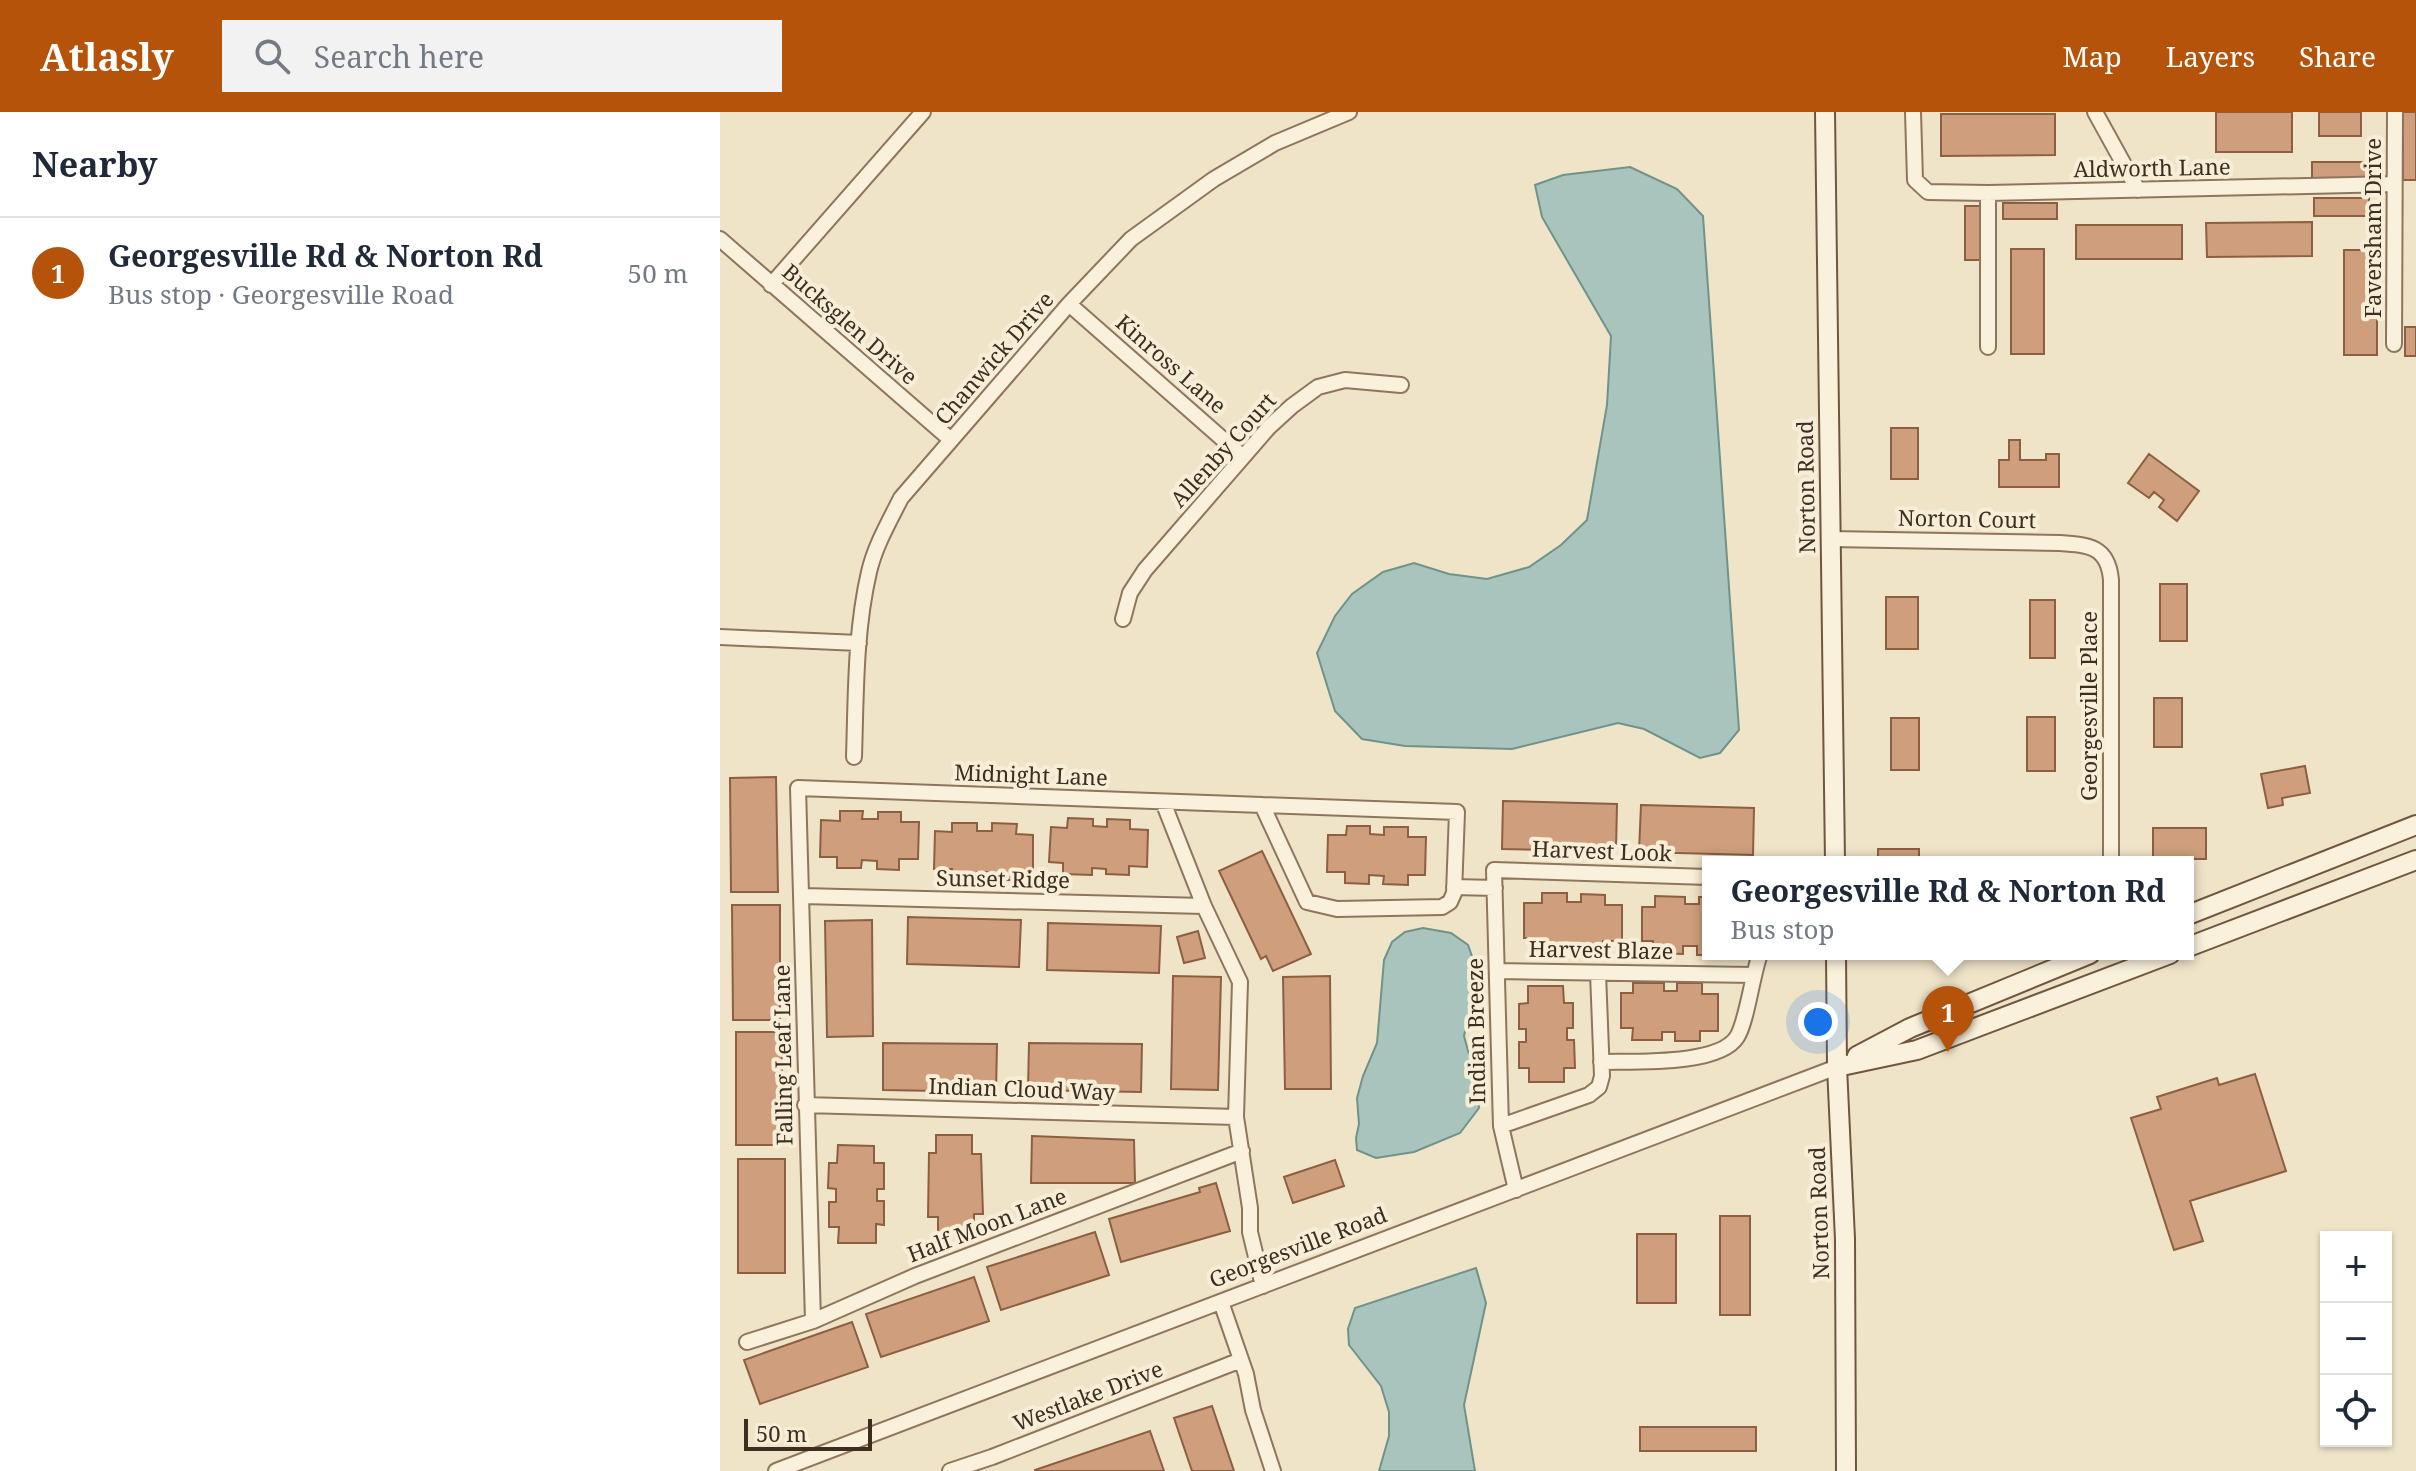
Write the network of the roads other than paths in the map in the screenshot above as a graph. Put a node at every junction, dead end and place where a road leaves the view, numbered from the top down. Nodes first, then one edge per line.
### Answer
1 (923, 112) edge
2 (1349, 112) edge
3 (1825, 112) edge
4 (1913, 112) edge
5 (2095, 112) edge
6 (2395, 112) edge
7 (2394, 184) junction
8 (2138, 190) junction
9 (1988, 193) junction
10 (720, 239) edge
11 (771, 285) junction
12 (1069, 304) junction
13 (2394, 344) dead end
14 (1988, 347) dead end
15 (1401, 385) dead end
16 (951, 440) junction
17 (1243, 457) junction
18 (1830, 539) junction
19 (2101, 553) joint
20 (1123, 619) dead end
21 (720, 637) edge
22 (859, 643) junction
23 (854, 757) dead end
24 (798, 788) joint
25 (1163, 802) junction
26 (1262, 805) junction
27 (2416, 825) edge
28 (1835, 856) edge
29 (2111, 856) edge
30 (2416, 860) edge
31 (1494, 870) joint
32 (1702, 877) edge
33 (1454, 887) junction
34 (1495, 888) junction
35 (802, 896) junction
36 (1204, 906) junction
37 (2194, 913) edge
38 (2194, 945) edge
39 (1758, 960) edge
40 (1836, 960) edge
41 (2075, 960) edge
42 (2154, 960) edge
43 (1497, 971) junction
44 (1598, 973) junction
45 (1753, 975) junction
46 (1601, 1062) junction
47 (1837, 1067) junction
48 (805, 1105) junction
49 (1236, 1117) junction
50 (1501, 1126) junction
51 (1242, 1151) junction
52 (1516, 1190) junction
53 (1263, 1286) junction
54 (1221, 1302) junction
55 (813, 1321) junction
56 (747, 1342) dead end
57 (1241, 1360) junction
58 (995, 1464) edge
59 (794, 1468) edge
60 (776, 1471) edge
61 (950, 1471) edge
62 (1273, 1471) edge
63 (1846, 1471) edge

1 - 11 street
2 - 12 street, Chanwick Drive
3 - 18 main road, Norton Road
4 - 9 street, Aldworth Lane
5 - 8 street
6 - 7 street, Faversham Drive
7 - 8 street, Aldworth Lane
7 - 13 street, Faversham Drive
8 - 9 street, Aldworth Lane
9 - 14 street
10 - 11 street, Bucksglen Drive
11 - 16 street, Bucksglen Drive
12 - 16 street, Chanwick Drive
12 - 17 street, Kinross Lane
15 - 17 street, Allenby Court
16 - 22 street, Chanwick Drive
17 - 20 street, Allenby Court
18 - 19 street, Norton Court
18 - 28 main road, Norton Road
19 - 29 street, Georgesville Place
21 - 22 street
22 - 23 street, Chanwick Drive
24 - 25 street, Midnight Lane
24 - 35 street, Falling Leaf Lane
25 - 26 street, Midnight Lane
25 - 36 street
26 - 33 street
26 - 33 street, Midnight Lane
27 - 37 main road
30 - 38 main road
31 - 32 street, Harvest Look
31 - 34 street, Indian Breeze
33 - 34 street
34 - 43 street, Indian Breeze
35 - 36 street, Sunset Ridge
35 - 48 street, Falling Leaf Lane
36 - 49 street
39 - 45 street
40 - 47 main road, Norton Road
41 - 47 main road, Georgesville Road
42 - 47 main road, Georgesville Road
43 - 44 street, Harvest Blaze
43 - 50 street, Indian Breeze
44 - 45 street, Harvest Blaze
44 - 46 street
45 - 46 street
46 - 50 street
47 - 52 street, Georgesville Road
47 - 63 main road, Norton Road
48 - 49 street, Indian Cloud Way
48 - 55 street, Falling Leaf Lane
49 - 51 street
50 - 52 street, Indian Breeze
51 - 53 street
51 - 55 street, Half Moon Lane
52 - 53 street, Georgesville Road
53 - 54 street, Georgesville Road
54 - 57 street
54 - 59 street, Georgesville Road
55 - 56 street, Half Moon Lane
57 - 58 street, Westlake Drive
57 - 62 street
58 - 61 street, Westlake Drive
59 - 60 street, Georgesville Road

